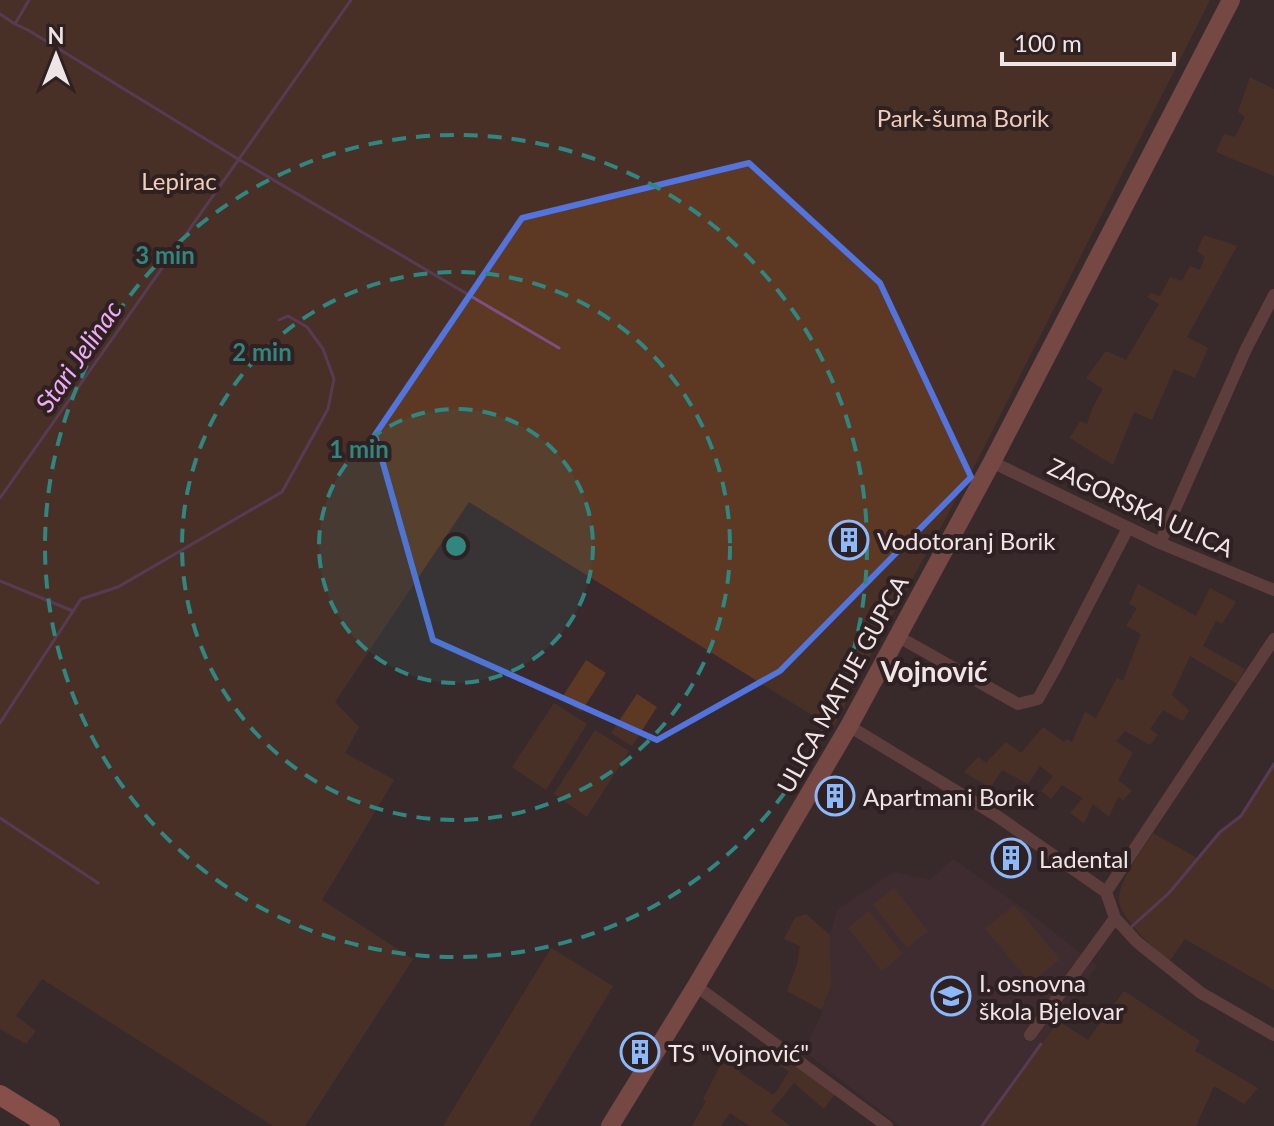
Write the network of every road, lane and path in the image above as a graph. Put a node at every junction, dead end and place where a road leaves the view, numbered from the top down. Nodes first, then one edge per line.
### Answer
1 (1231, 0) edge
2 (1274, 295) edge
3 (992, 462) junction
4 (1128, 528) junction
5 (1160, 543) junction
6 (1274, 590) edge
7 (897, 636) junction
8 (1274, 639) edge
9 (849, 726) junction
10 (1106, 892) junction
11 (1123, 927) junction
12 (696, 986) junction
13 (1030, 1035) dead end
14 (1274, 1035) edge
15 (0, 1095) edge
16 (50, 1126) edge
17 (610, 1126) edge
18 (887, 1126) edge

1 - 3 street, ULICA MATIJE GUPCA
2 - 5 street
3 - 4 street, ZAGORSKA ULICA
3 - 7 street, ULICA MATIJE GUPCA
4 - 5 street, ZAGORSKA ULICA
4 - 7 street
5 - 6 street, ZAGORSKA ULICA
7 - 9 street, ULICA MATIJE GUPCA
8 - 10 street
9 - 10 street
9 - 12 street, ULICA MATIJE GUPCA
10 - 11 street
11 - 13 street
11 - 14 street
12 - 17 street, ULICA MATIJE GUPCA
12 - 18 street
15 - 16 main road

